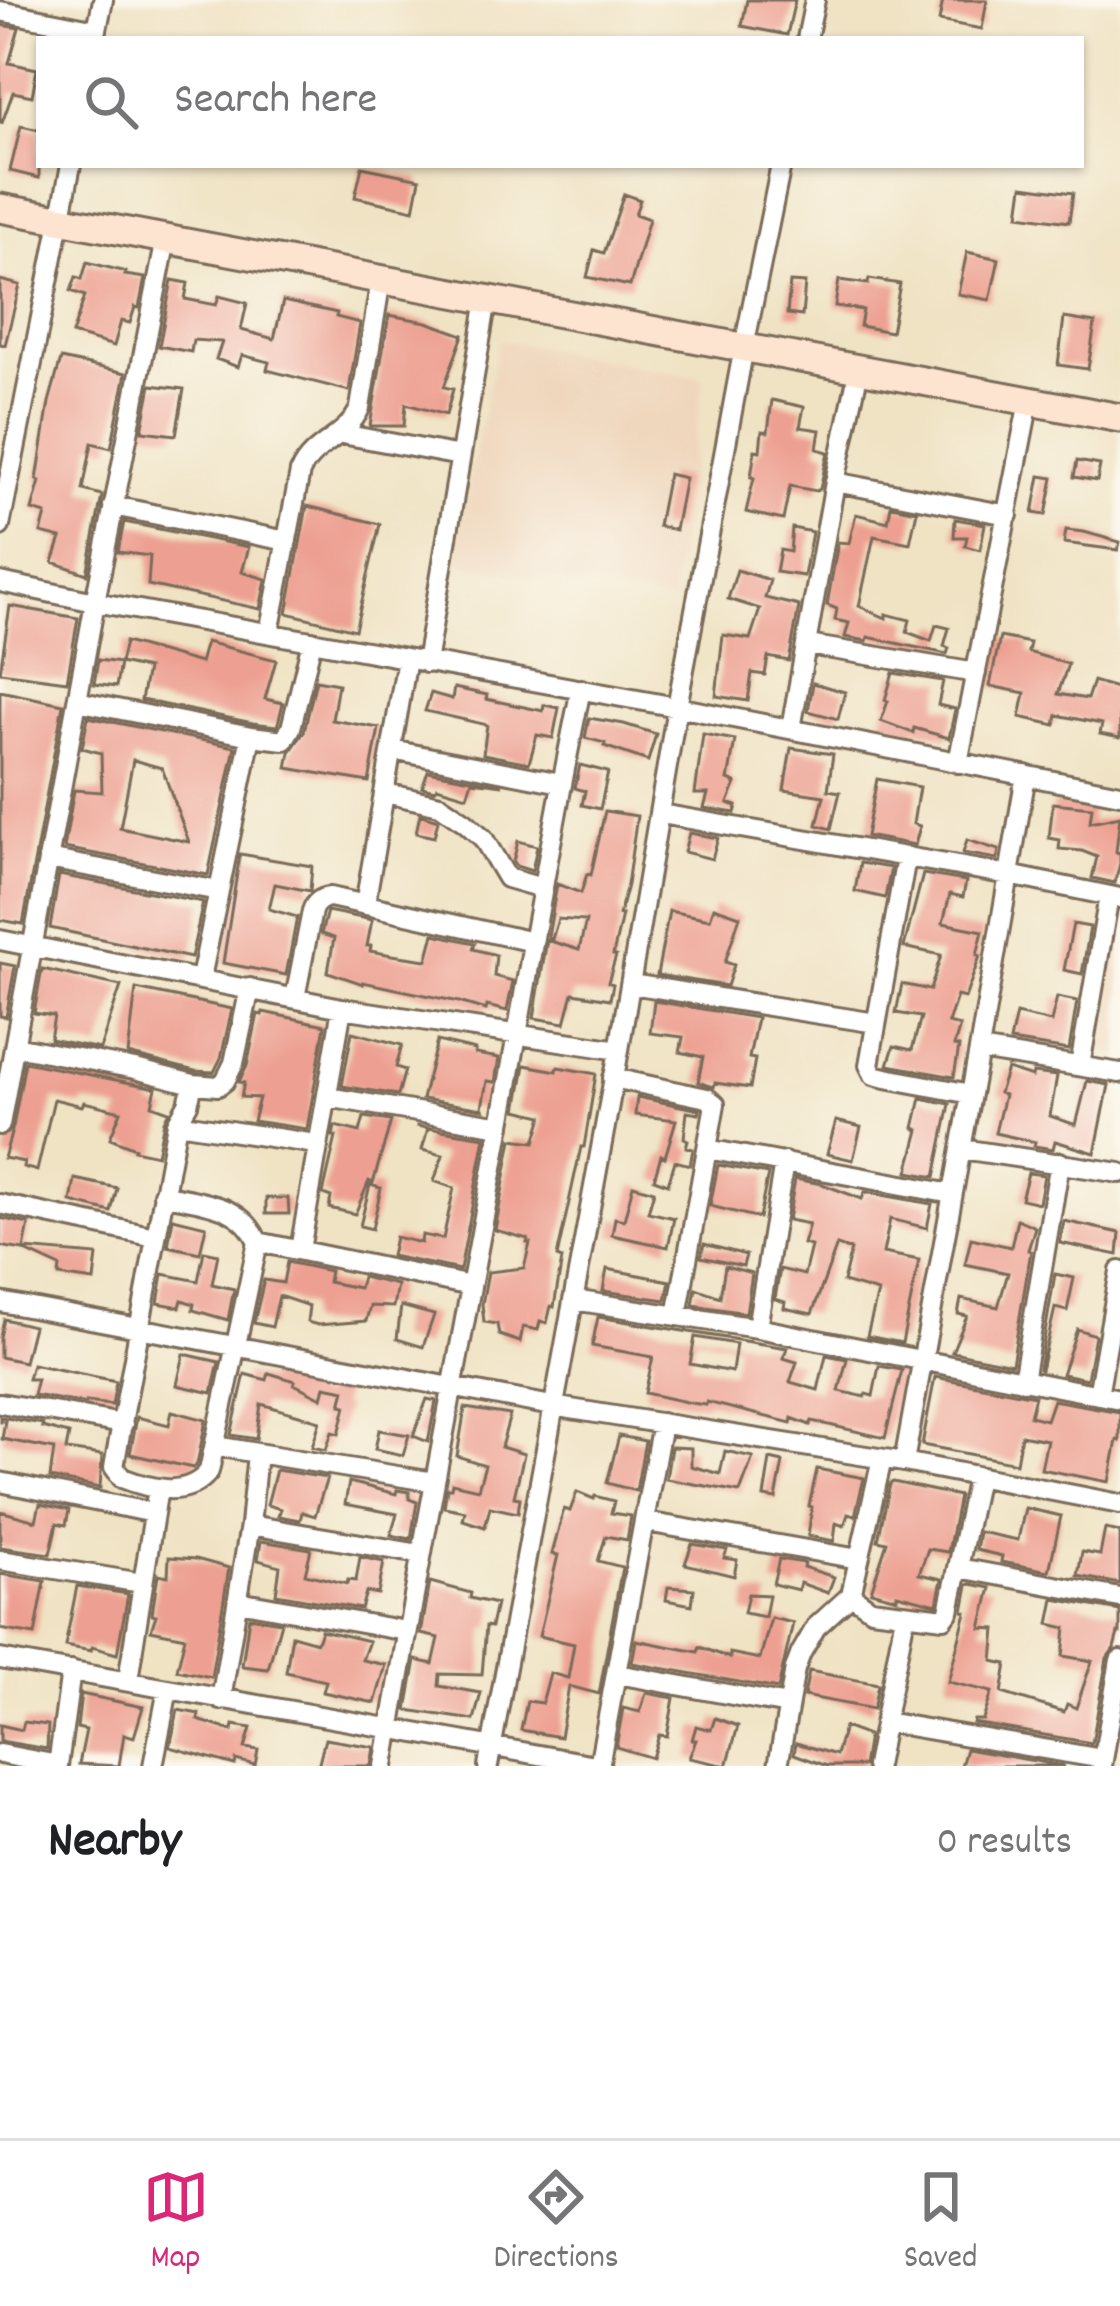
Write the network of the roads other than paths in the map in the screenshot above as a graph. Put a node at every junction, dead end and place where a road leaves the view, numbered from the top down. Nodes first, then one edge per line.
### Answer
1 (103, 0) edge
2 (815, 0) edge
3 (0, 11) edge
4 (96, 34) edge
5 (808, 36) edge
6 (70, 168) edge
7 (780, 168) edge
8 (0, 208) edge
9 (60, 219) junction
10 (166, 239) junction
11 (381, 279) junction
12 (487, 299) junction
13 (744, 347) junction
14 (859, 369) junction
15 (1030, 401) junction
16 (1120, 418) edge
17 (342, 434) junction
18 (460, 456) junction
19 (836, 482) junction
20 (113, 506) junction
21 (1008, 515) junction
22 (0, 526) edge
23 (287, 542) junction
24 (0, 582) edge
25 (95, 602) junction
26 (269, 633) junction
27 (312, 641) junction
28 (808, 646) junction
29 (417, 661) junction
30 (976, 673) junction
31 (581, 689) junction
32 (77, 700) junction
33 (677, 707) junction
34 (791, 729) junction
35 (250, 736) junction
36 (392, 750) junction
37 (958, 763) junction
38 (1026, 775) junction
39 (561, 782) junction
40 (385, 793) junction
41 (1120, 794) edge
42 (661, 814) junction
43 (906, 858) junction
44 (48, 859) junction
45 (1009, 875) junction
46 (542, 888) junction
47 (219, 891) junction
48 (1114, 897) edge
49 (365, 905) junction
50 (0, 940) edge
51 (533, 942) junction
52 (33, 946) junction
53 (201, 978) junction
54 (631, 984) junction
55 (250, 988) junction
56 (295, 998) junction
57 (343, 1008) junction
58 (876, 1023) junction
59 (515, 1034) junction
60 (15, 1046) junction
61 (980, 1050) junction
62 (619, 1051) junction
63 (1080, 1066) junction
64 (1120, 1072) edge
65 (613, 1078) junction
66 (193, 1084) junction
67 (971, 1094) junction
68 (327, 1097) junction
69 (177, 1123) junction
70 (0, 1124) edge
71 (501, 1126) junction
72 (316, 1144) junction
73 (707, 1149) junction
74 (962, 1149) junction
75 (784, 1162) junction
76 (1060, 1162) junction
77 (1120, 1173) edge
78 (163, 1194) junction
79 (952, 1194) junction
80 (0, 1204) edge
81 (155, 1237) junction
82 (258, 1242) junction
83 (300, 1250) junction
84 (1120, 1270) edge
85 (471, 1286) junction
86 (573, 1300) junction
87 (0, 1302) edge
88 (676, 1316) junction
89 (757, 1328) junction
90 (137, 1329) junction
91 (234, 1345) junction
92 (921, 1360) junction
93 (1023, 1381) junction
94 (452, 1386) junction
95 (1098, 1395) junction
96 (1120, 1399) edge
97 (0, 1403) edge
98 (552, 1406) junction
99 (662, 1423) junction
100 (123, 1424) junction
101 (215, 1446) junction
102 (257, 1453) junction
103 (882, 1459) junction
104 (904, 1462) junction
105 (977, 1477) junction
106 (434, 1481) junction
107 (0, 1482) edge
108 (158, 1488) junction
109 (1120, 1504) edge
110 (154, 1514) junction
111 (646, 1522) junction
112 (250, 1525) junction
113 (420, 1554) junction
114 (0, 1559) edge
115 (859, 1559) junction
116 (958, 1568) junction
117 (142, 1583) junction
118 (850, 1595) junction
119 (1120, 1598) edge
120 (238, 1600) junction
121 (905, 1615) junction
122 (406, 1631) junction
123 (0, 1659) edge
124 (1120, 1660) edge
125 (71, 1671) junction
126 (617, 1674) junction
127 (128, 1680) junction
128 (168, 1689) junction
129 (221, 1700) junction
130 (788, 1705) junction
131 (885, 1722) junction
132 (390, 1729) junction
133 (0, 1754) edge
134 (490, 1757) edge
135 (1102, 1763) edge
136 (58, 1765) edge
137 (153, 1766) edge
138 (384, 1766) edge
139 (600, 1766) edge
140 (778, 1766) edge
141 (876, 1766) edge

1 - 4 street
2 - 5 street
3 - 4 street
6 - 9 street
7 - 13 street
8 - 9 street
9 - 10 street
9 - 22 street
10 - 11 street
10 - 20 street
11 - 12 street
11 - 17 street
12 - 13 street
12 - 18 street
13 - 14 street
13 - 33 street
14 - 15 street
14 - 19 street
15 - 16 street
15 - 21 street
17 - 18 street
17 - 23 street
18 - 29 street
19 - 21 street
19 - 28 street
20 - 23 street
20 - 25 street
21 - 30 street
23 - 26 street
24 - 25 street
25 - 26 street
25 - 32 street
26 - 27 street
27 - 29 street
27 - 35 street
28 - 30 street
28 - 34 street
29 - 31 street
29 - 36 street
30 - 37 street
31 - 33 street
31 - 39 street
32 - 35 street
32 - 44 street
33 - 34 street
33 - 42 street
34 - 37 street
35 - 47 street
36 - 39 street
36 - 40 street
37 - 38 street
38 - 41 street
38 - 45 street
39 - 46 street
40 - 46 street
40 - 49 street
42 - 43 street
42 - 54 street
43 - 45 street
43 - 58 street
44 - 47 street
44 - 52 street
45 - 48 street
45 - 61 street
46 - 51 street
47 - 53 street
48 - 63 street
49 - 51 street
49 - 56 street
50 - 52 street
51 - 59 street
52 - 53 street
52 - 60 street
53 - 55 street
54 - 58 street
54 - 62 street
55 - 56 street
55 - 66 street
56 - 57 street
57 - 59 street
57 - 68 street
58 - 67 street
59 - 62 street
59 - 71 street
60 - 66 street
60 - 70 street
61 - 63 street
61 - 67 street
62 - 65 street
63 - 64 street
65 - 73 street
65 - 86 street
66 - 69 street
67 - 74 street
68 - 71 street
68 - 72 street
69 - 72 street
69 - 78 street
71 - 85 street
72 - 83 street
73 - 75 street
73 - 88 street
74 - 76 street
74 - 79 street
75 - 79 street
75 - 89 street
76 - 77 street
76 - 93 street
78 - 81 street
78 - 82 street
79 - 92 street
80 - 81 street
81 - 90 street
82 - 83 street
82 - 91 street
83 - 85 street
84 - 95 street
85 - 94 street
86 - 88 street
86 - 98 street
87 - 90 street
88 - 89 street
89 - 92 street
90 - 91 street
90 - 100 street
91 - 94 street
91 - 101 street
92 - 93 street
92 - 104 street
93 - 95 street
94 - 98 street
94 - 106 street
95 - 96 street
97 - 100 street
98 - 99 street
98 - 134 street
99 - 103 street
99 - 111 street
100 - 108 street
101 - 102 street
101 - 108 street
102 - 106 street
102 - 112 street
103 - 104 street
103 - 115 street
104 - 105 street
105 - 109 street
105 - 116 street
106 - 113 street
107 - 110 street
108 - 110 street
110 - 117 street
111 - 115 street
111 - 126 street
112 - 113 street
112 - 120 street
113 - 122 street
114 - 117 street
115 - 118 street
116 - 119 street
116 - 121 street
117 - 127 street
118 - 121 street
118 - 130 street
120 - 122 street
120 - 129 street
121 - 131 street
122 - 132 street
123 - 125 street
124 - 135 street
125 - 127 street
125 - 136 street
126 - 130 street
126 - 139 street
127 - 128 street
128 - 129 street
128 - 137 street
129 - 132 street
130 - 140 street
131 - 135 street
131 - 141 street
132 - 134 street
132 - 138 street
133 - 136 street
134 - 139 street

